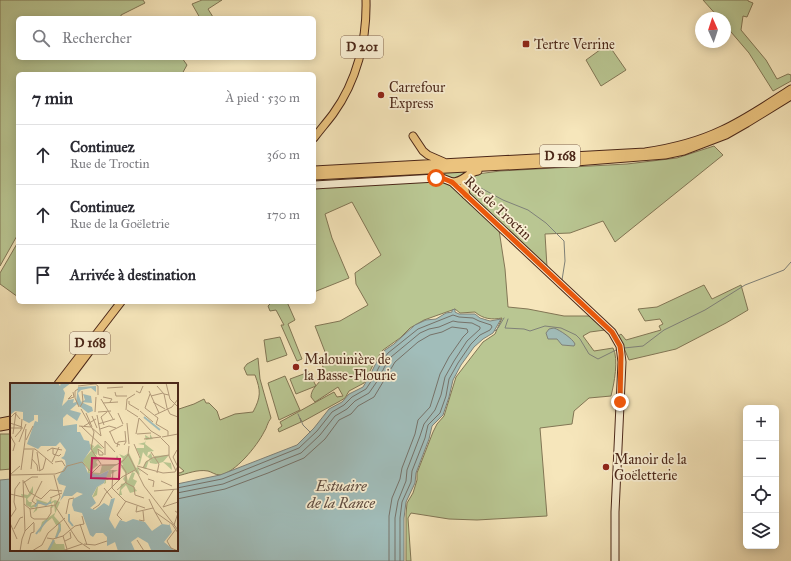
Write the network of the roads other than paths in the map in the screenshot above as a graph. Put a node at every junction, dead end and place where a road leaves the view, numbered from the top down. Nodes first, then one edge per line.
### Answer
1 (366, 0) edge
2 (791, 89) edge
3 (791, 96) edge
4 (333, 114) junction
5 (316, 129) edge
6 (316, 135) edge
7 (413, 136) dead end
8 (446, 163) junction
9 (493, 167) junction
10 (316, 170) edge
11 (316, 176) edge
12 (463, 180) junction
13 (452, 182) junction
14 (316, 185) edge
15 (466, 195) junction
16 (119, 304) edge
17 (125, 304) edge
18 (59, 383) edge
19 (66, 383) edge
20 (10, 420) edge
21 (0, 422) edge
22 (10, 425) edge
23 (0, 427) edge
24 (615, 561) edge

1 - 4 main road, D 201
2 - 8 main road, D 168
3 - 9 main road, D 168
4 - 5 main road
4 - 6 main road, D 201
7 - 8 main road
8 - 10 main road, D 168
9 - 11 main road, D 168
9 - 12 main road
12 - 13 main road
12 - 15 main road
13 - 14 street, Rue de Troctin
13 - 15 street, Rue de Troctin
15 - 24 street, Rue de Troctin
16 - 18 main road, D 168
17 - 19 main road, D 168
20 - 21 main road
22 - 23 main road

